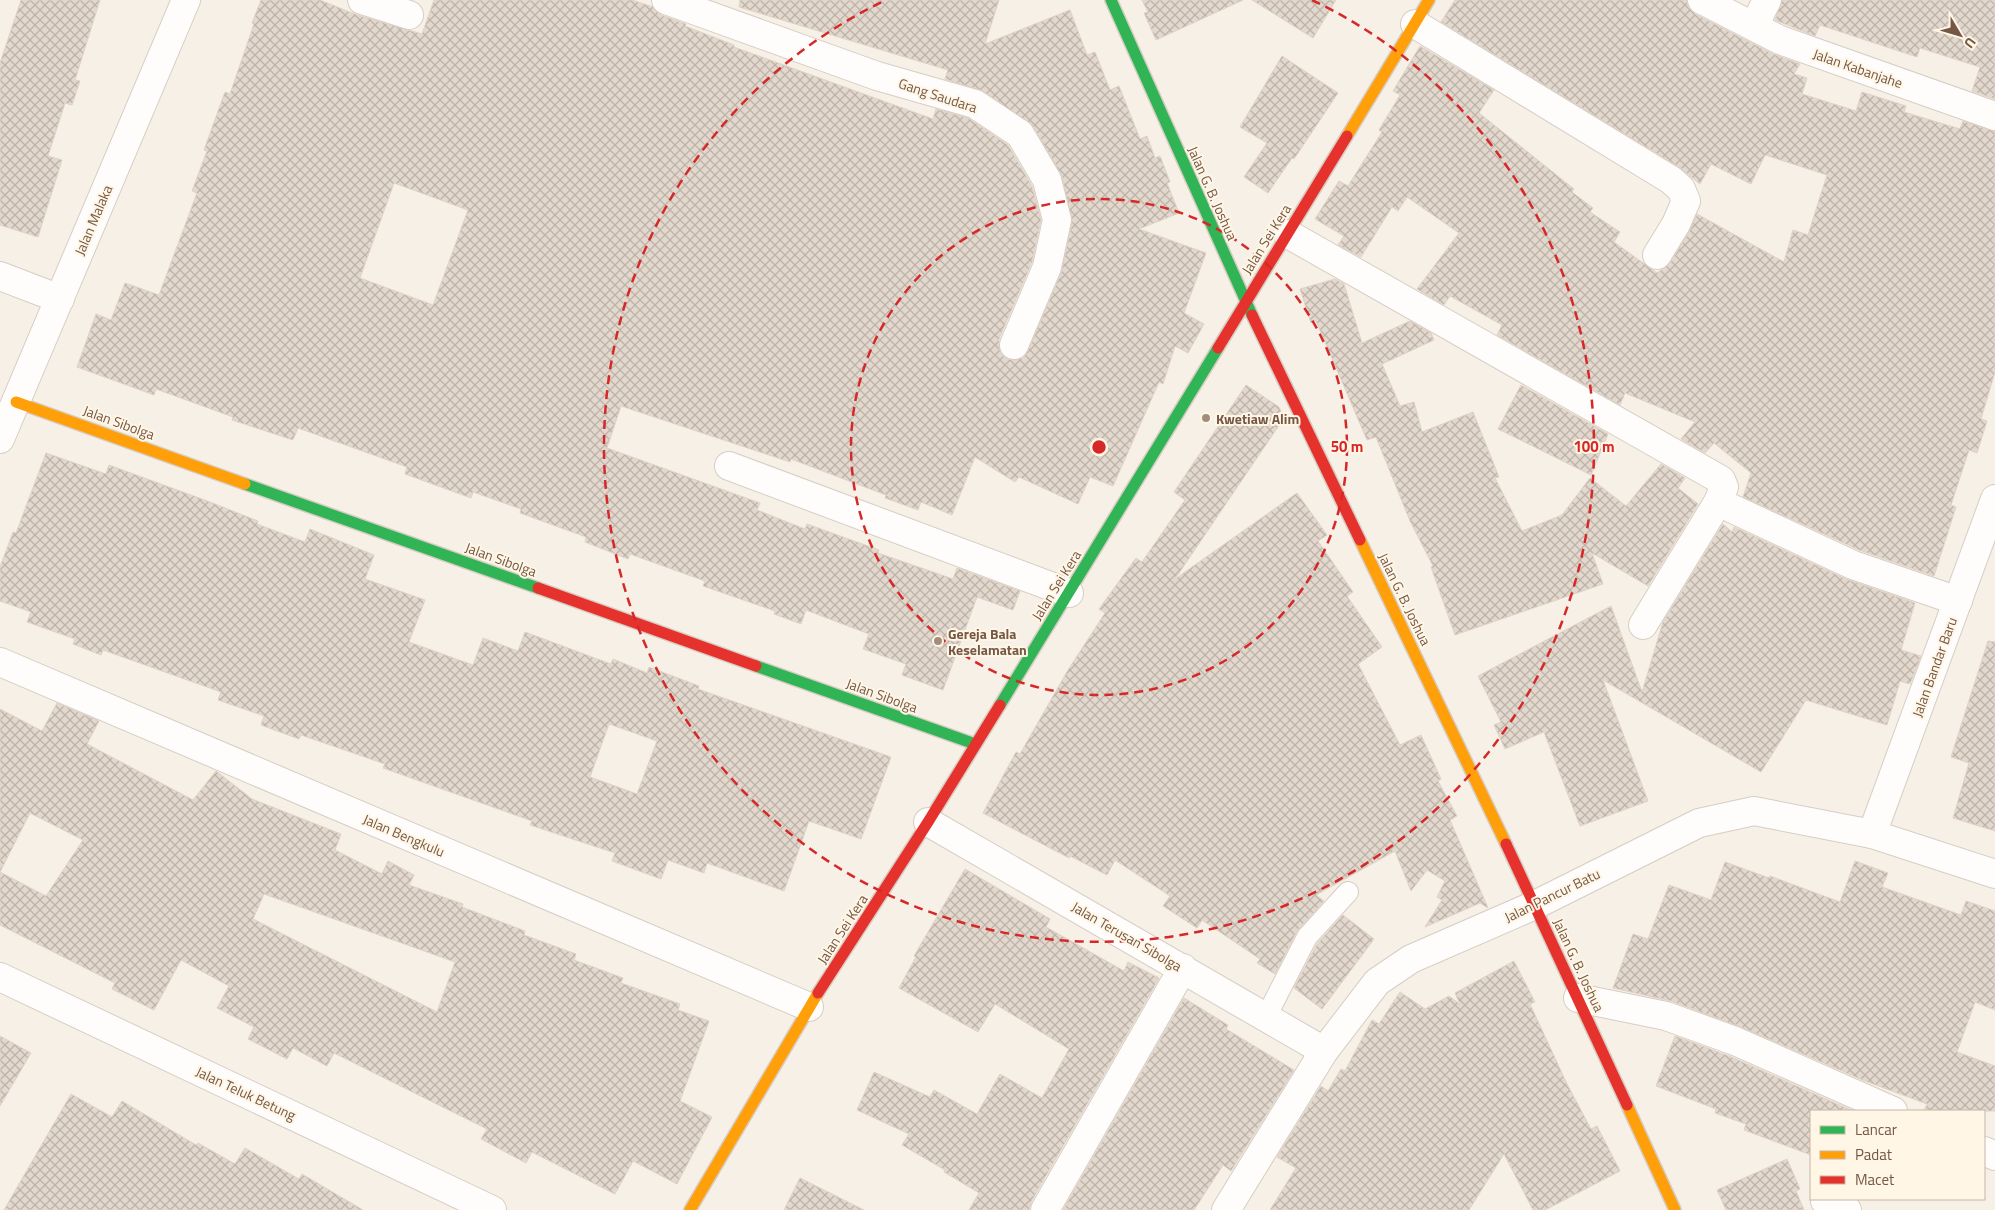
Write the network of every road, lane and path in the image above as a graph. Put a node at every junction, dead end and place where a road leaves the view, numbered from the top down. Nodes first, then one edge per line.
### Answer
1 (186, 0) edge
2 (362, 0) edge
3 (666, 0) edge
4 (1111, 0) edge
5 (1429, 0) edge
6 (1767, 0) edge
7 (1713, 5) edge
8 (409, 16) dead end
9 (1415, 24) junction
10 (1754, 26) junction
11 (1995, 116) edge
12 (1288, 234) junction
13 (1657, 255) dead end
14 (0, 276) edge
15 (60, 299) junction
16 (1245, 301) junction
17 (1014, 345) dead end
18 (16, 402) junction
19 (0, 439) edge
20 (729, 466) dead end
21 (1995, 500) edge
22 (1718, 502) junction
23 (1069, 593) junction
24 (1958, 601) junction
25 (1644, 625) dead end
26 (0, 662) edge
27 (975, 744) junction
28 (928, 822) junction
29 (1872, 834) junction
30 (1995, 874) edge
31 (1348, 892) dead end
32 (1535, 905) junction
33 (1184, 968) junction
34 (0, 977) edge
35 (1578, 998) junction
36 (809, 1007) junction
37 (1266, 1017) junction
38 (1324, 1051) junction
39 (1891, 1110) edge
40 (1671, 1207) edge
41 (492, 1210) edge
42 (690, 1210) edge
43 (1045, 1210) edge
44 (1226, 1210) edge

1 - 15 street, Jalan Malaka
2 - 8 street
3 - 17 street, Gang Saudara
4 - 16 street, Jalan G. B. Joshua
5 - 9 street, Jalan Sei Kera
6 - 10 street
7 - 10 street, Jalan Kabanjahe
9 - 12 street, Jalan Sei Kera
9 - 13 street
10 - 11 street, Jalan Kabanjahe
12 - 16 street, Jalan Sei Kera
12 - 22 street
14 - 15 street
15 - 18 street, Jalan Malaka
16 - 23 street, Jalan Sei Kera
16 - 32 street, Jalan G. B. Joshua
18 - 19 street, Jalan Malaka
18 - 27 street, Jalan Sibolga
20 - 23 street
21 - 24 street, Jalan Bandar Baru
22 - 24 street
22 - 25 street
23 - 27 street, Jalan Sei Kera
24 - 29 street, Jalan Bandar Baru
26 - 36 street, Jalan Bengkulu
27 - 28 street, Jalan Sei Kera
28 - 33 street, Jalan Terusan Sibolga
28 - 36 street, Jalan Sei Kera
29 - 30 street, Jalan Pancur Batu
29 - 32 street, Jalan Pancur Batu
31 - 37 lane
32 - 35 street, Jalan G. B. Joshua
32 - 38 street, Jalan Pancur Batu
33 - 37 street, Jalan Terusan Sibolga
33 - 43 street
34 - 41 street, Jalan Teluk Betung
35 - 39 street
35 - 40 street, Jalan G. B. Joshua
36 - 42 street, Jalan Sei Kera
37 - 38 street, Jalan Terusan Sibolga
38 - 44 street, Jalan Pancur Batu

